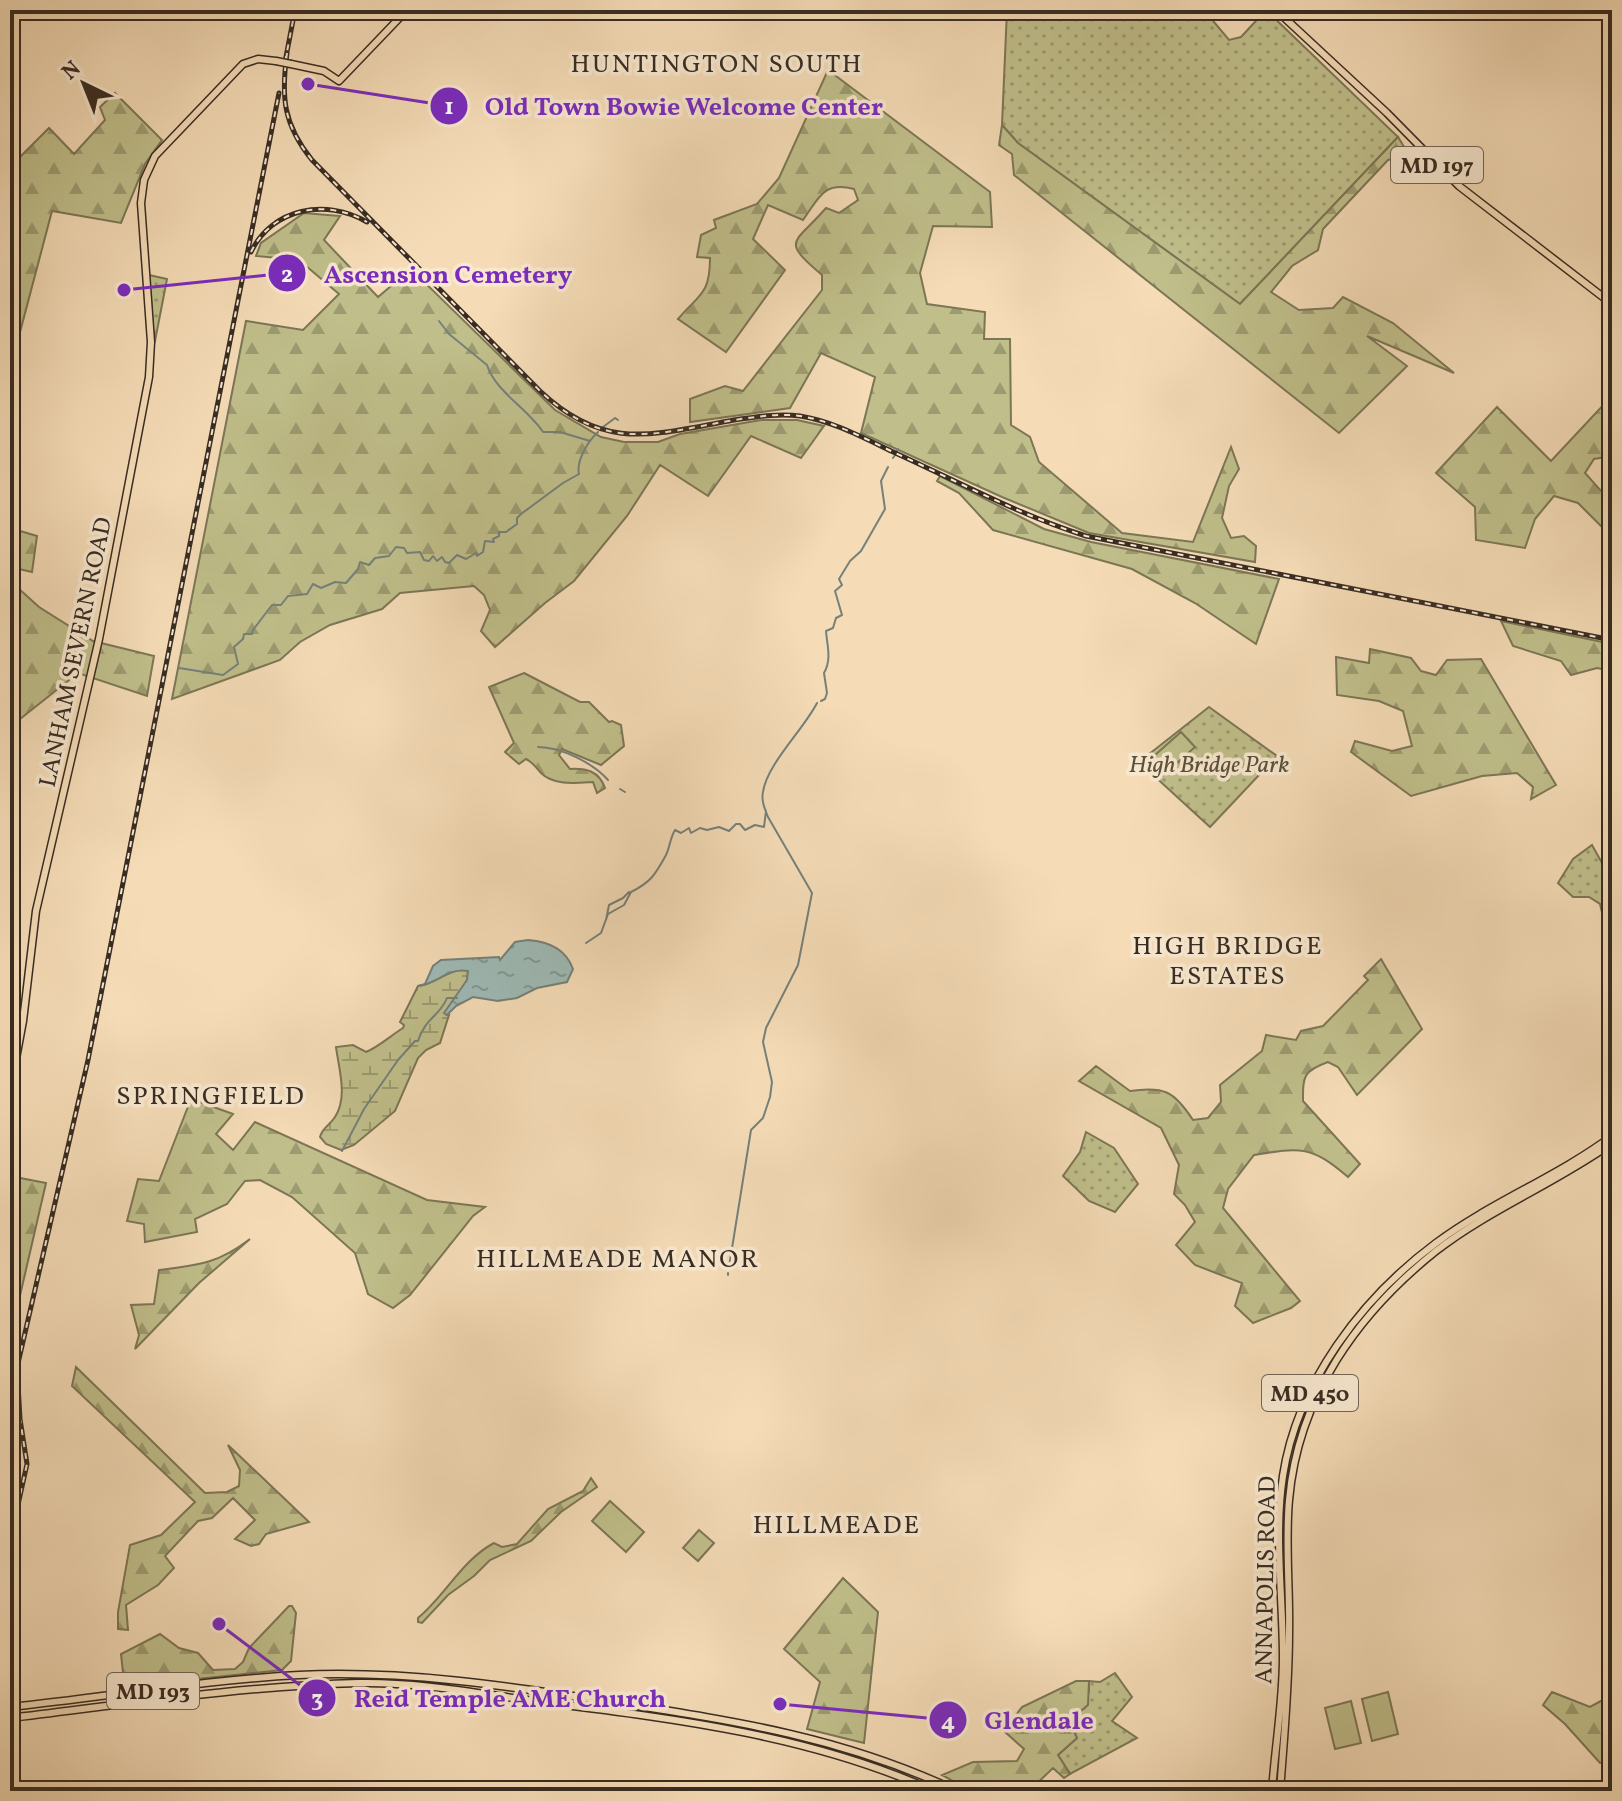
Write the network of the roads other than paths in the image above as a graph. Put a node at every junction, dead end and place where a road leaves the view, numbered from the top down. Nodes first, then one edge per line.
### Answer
1 (407, 10) edge
2 (1276, 10) edge
3 (1612, 304) edge
4 (10, 1091) edge
5 (1612, 1136) edge
6 (1612, 1143) edge
7 (10, 1707) edge
8 (10, 1718) edge
9 (934, 1791) edge
10 (957, 1791) edge
11 (1272, 1791) edge
12 (1280, 1791) edge

1 - 4 main road, LANHAM SEVERN ROAD, bridge
2 - 3 main road, MD 197
5 - 11 main road, ANNAPOLIS ROAD / MD 450
6 - 12 main road, ANNAPOLIS ROAD / MD 450
7 - 10 main road, MD 193
8 - 9 main road, MD 193

